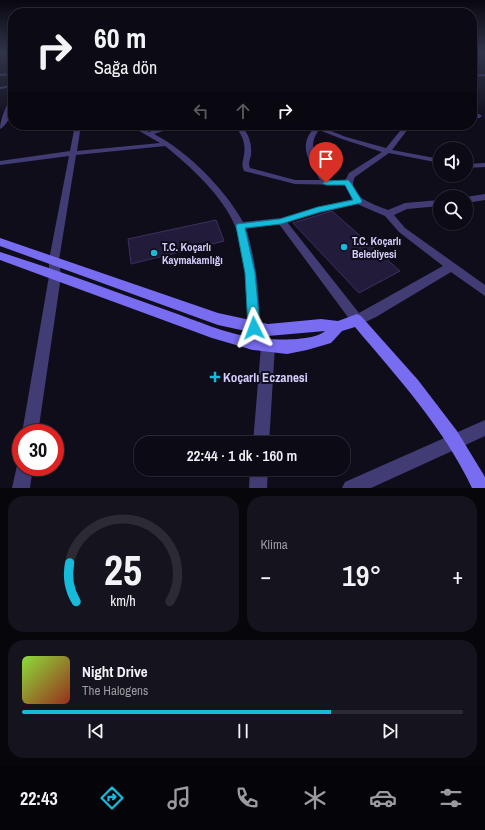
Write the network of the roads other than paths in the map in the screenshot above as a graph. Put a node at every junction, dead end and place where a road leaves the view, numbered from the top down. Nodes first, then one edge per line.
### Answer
1 (8, 115) edge
2 (0, 127) edge
3 (77, 130) edge
4 (141, 130) edge
5 (161, 130) edge
6 (236, 130) edge
7 (241, 130) edge
8 (312, 130) edge
9 (324, 130) edge
10 (404, 130) edge
11 (148, 134) junction
12 (245, 135) junction
13 (166, 144) junction
14 (388, 150) junction
15 (74, 153) junction
16 (433, 160) edge
17 (0, 163) edge
18 (485, 165) edge
19 (473, 166) edge
20 (326, 183) junction
21 (348, 183) junction
22 (485, 196) edge
23 (473, 199) edge
24 (358, 201) junction
25 (433, 204) edge
26 (388, 214) junction
27 (281, 222) junction
28 (240, 226) junction
29 (0, 242) edge
30 (0, 256) edge
31 (54, 260) junction
32 (451, 267) junction
33 (55, 276) junction
34 (485, 291) edge
35 (357, 320) junction
36 (338, 327) junction
37 (254, 328) junction
38 (261, 345) junction
39 (31, 424) edge
40 (485, 428) edge
41 (261, 436) edge
42 (455, 441) junction
43 (23, 476) edge
44 (259, 476) edge
45 (21, 488) edge
46 (258, 488) edge
47 (351, 488) edge
48 (481, 488) edge

1 - 2 street
3 - 15 street
4 - 11 street
5 - 11 street
6 - 12 street
7 - 12 street
8 - 20 street
9 - 14 street
10 - 14 street
11 - 13 street
12 - 20 street
13 - 15 street
13 - 28 street
14 - 16 street
14 - 21 street
15 - 17 street
15 - 31 street
18 - 19 street
20 - 21 street
21 - 24 street
22 - 23 street
24 - 26 street
24 - 27 street
25 - 26 street
26 - 32 street
27 - 28 street
27 - 35 street
28 - 37 street
29 - 31 main road
30 - 33 main road
31 - 33 street
31 - 37 main road
32 - 34 street
32 - 35 street
33 - 38 main road
33 - 39 street
35 - 36 main road
35 - 42 main road
36 - 37 main road
36 - 38 main road
37 - 38 street
38 - 41 street
40 - 42 street
42 - 47 street
42 - 48 main road
43 - 45 street
44 - 46 street

